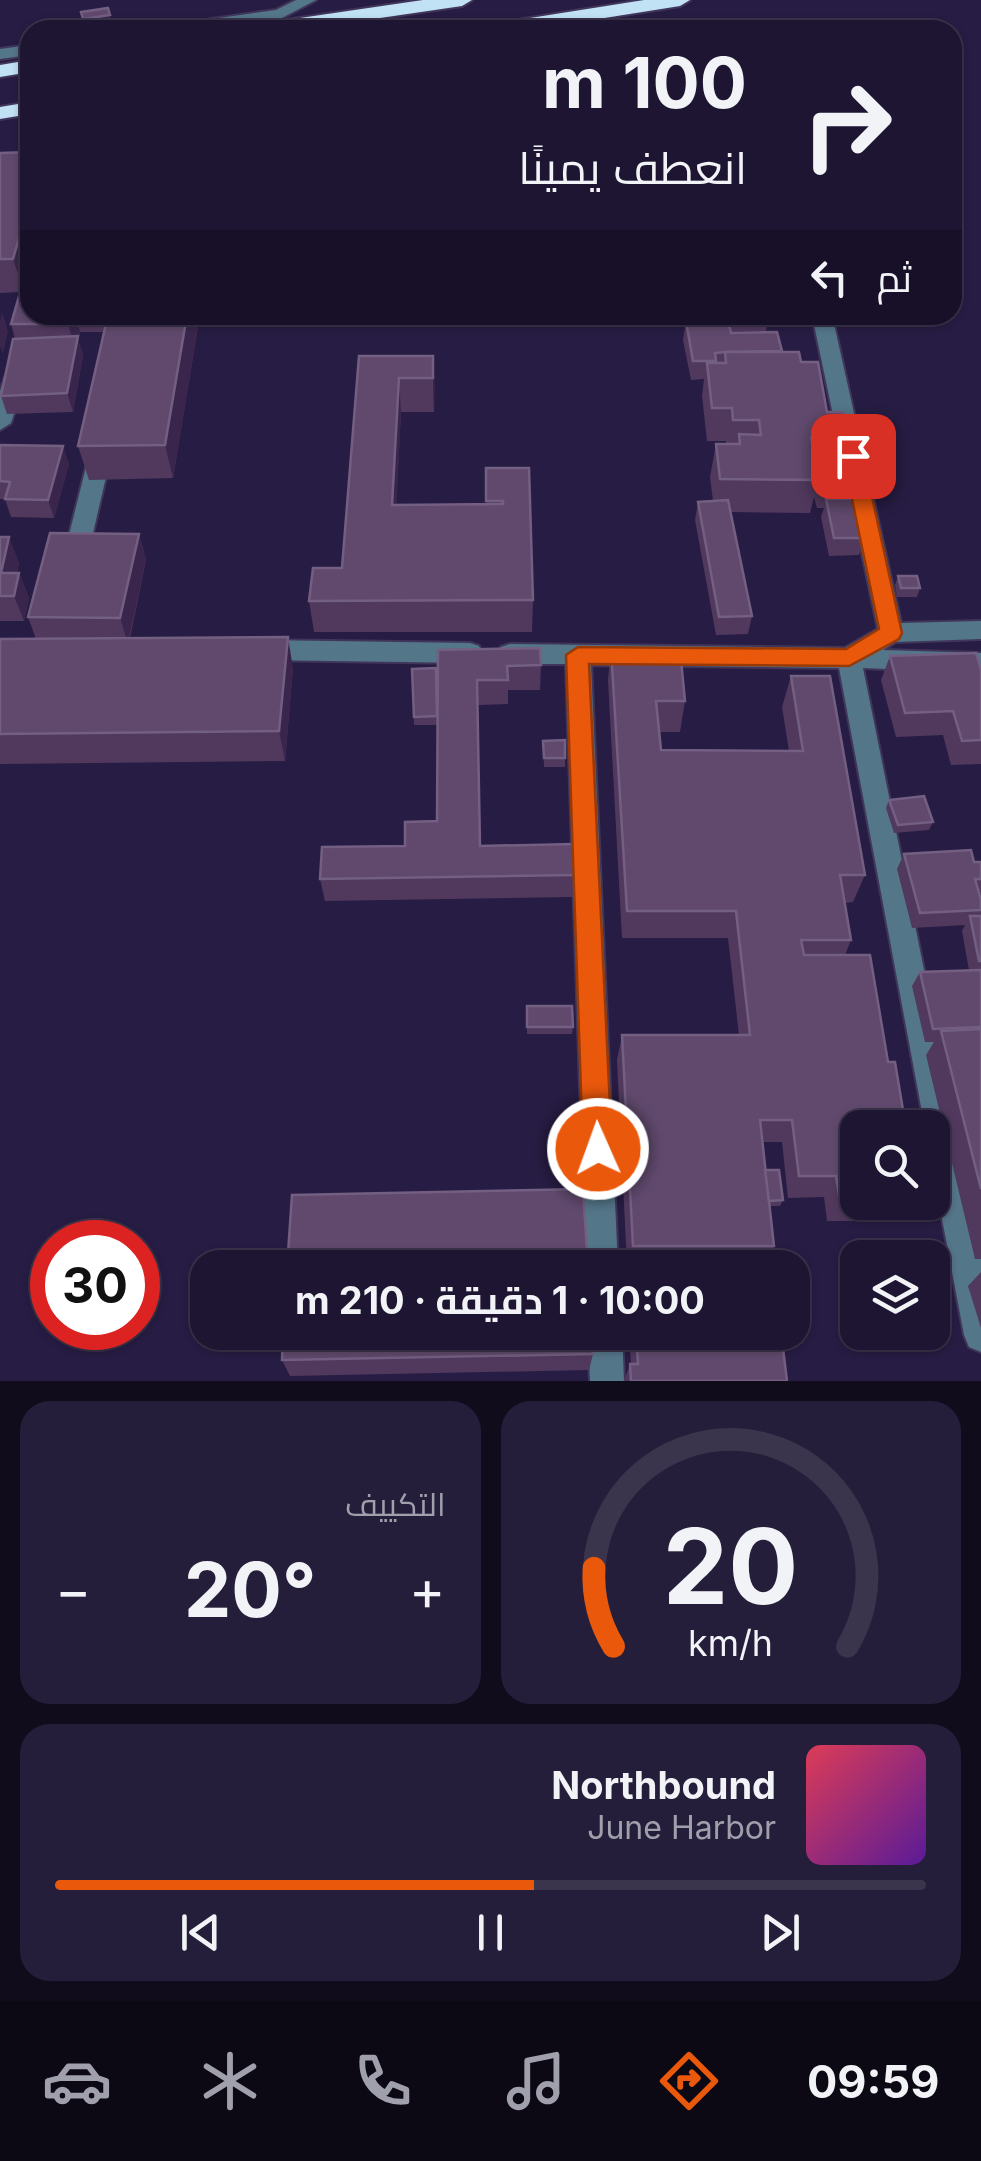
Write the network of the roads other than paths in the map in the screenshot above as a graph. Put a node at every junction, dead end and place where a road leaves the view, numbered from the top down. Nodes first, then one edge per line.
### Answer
1 (308, 0) edge
2 (462, 0) edge
3 (680, 0) edge
4 (275, 15) junction
5 (240, 20) edge
6 (269, 20) edge
7 (325, 20) edge
8 (555, 20) edge
9 (33, 325) edge
10 (824, 325) edge
11 (0, 423) edge
12 (108, 424) edge
13 (66, 592) edge
14 (981, 630) edge
15 (891, 633) junction
16 (231, 650) edge
17 (578, 655) junction
18 (849, 658) junction
19 (981, 663) edge
20 (601, 1250) edge
21 (981, 1335) edge
22 (606, 1350) edge
23 (607, 1381) edge

1 - 4 street
2 - 7 highway
3 - 8 highway
4 - 5 street
4 - 6 street
9 - 11 street
10 - 15 street
12 - 13 street
14 - 15 street
15 - 18 street
16 - 17 street
17 - 18 street
17 - 20 street
18 - 19 street
18 - 21 street
22 - 23 street

